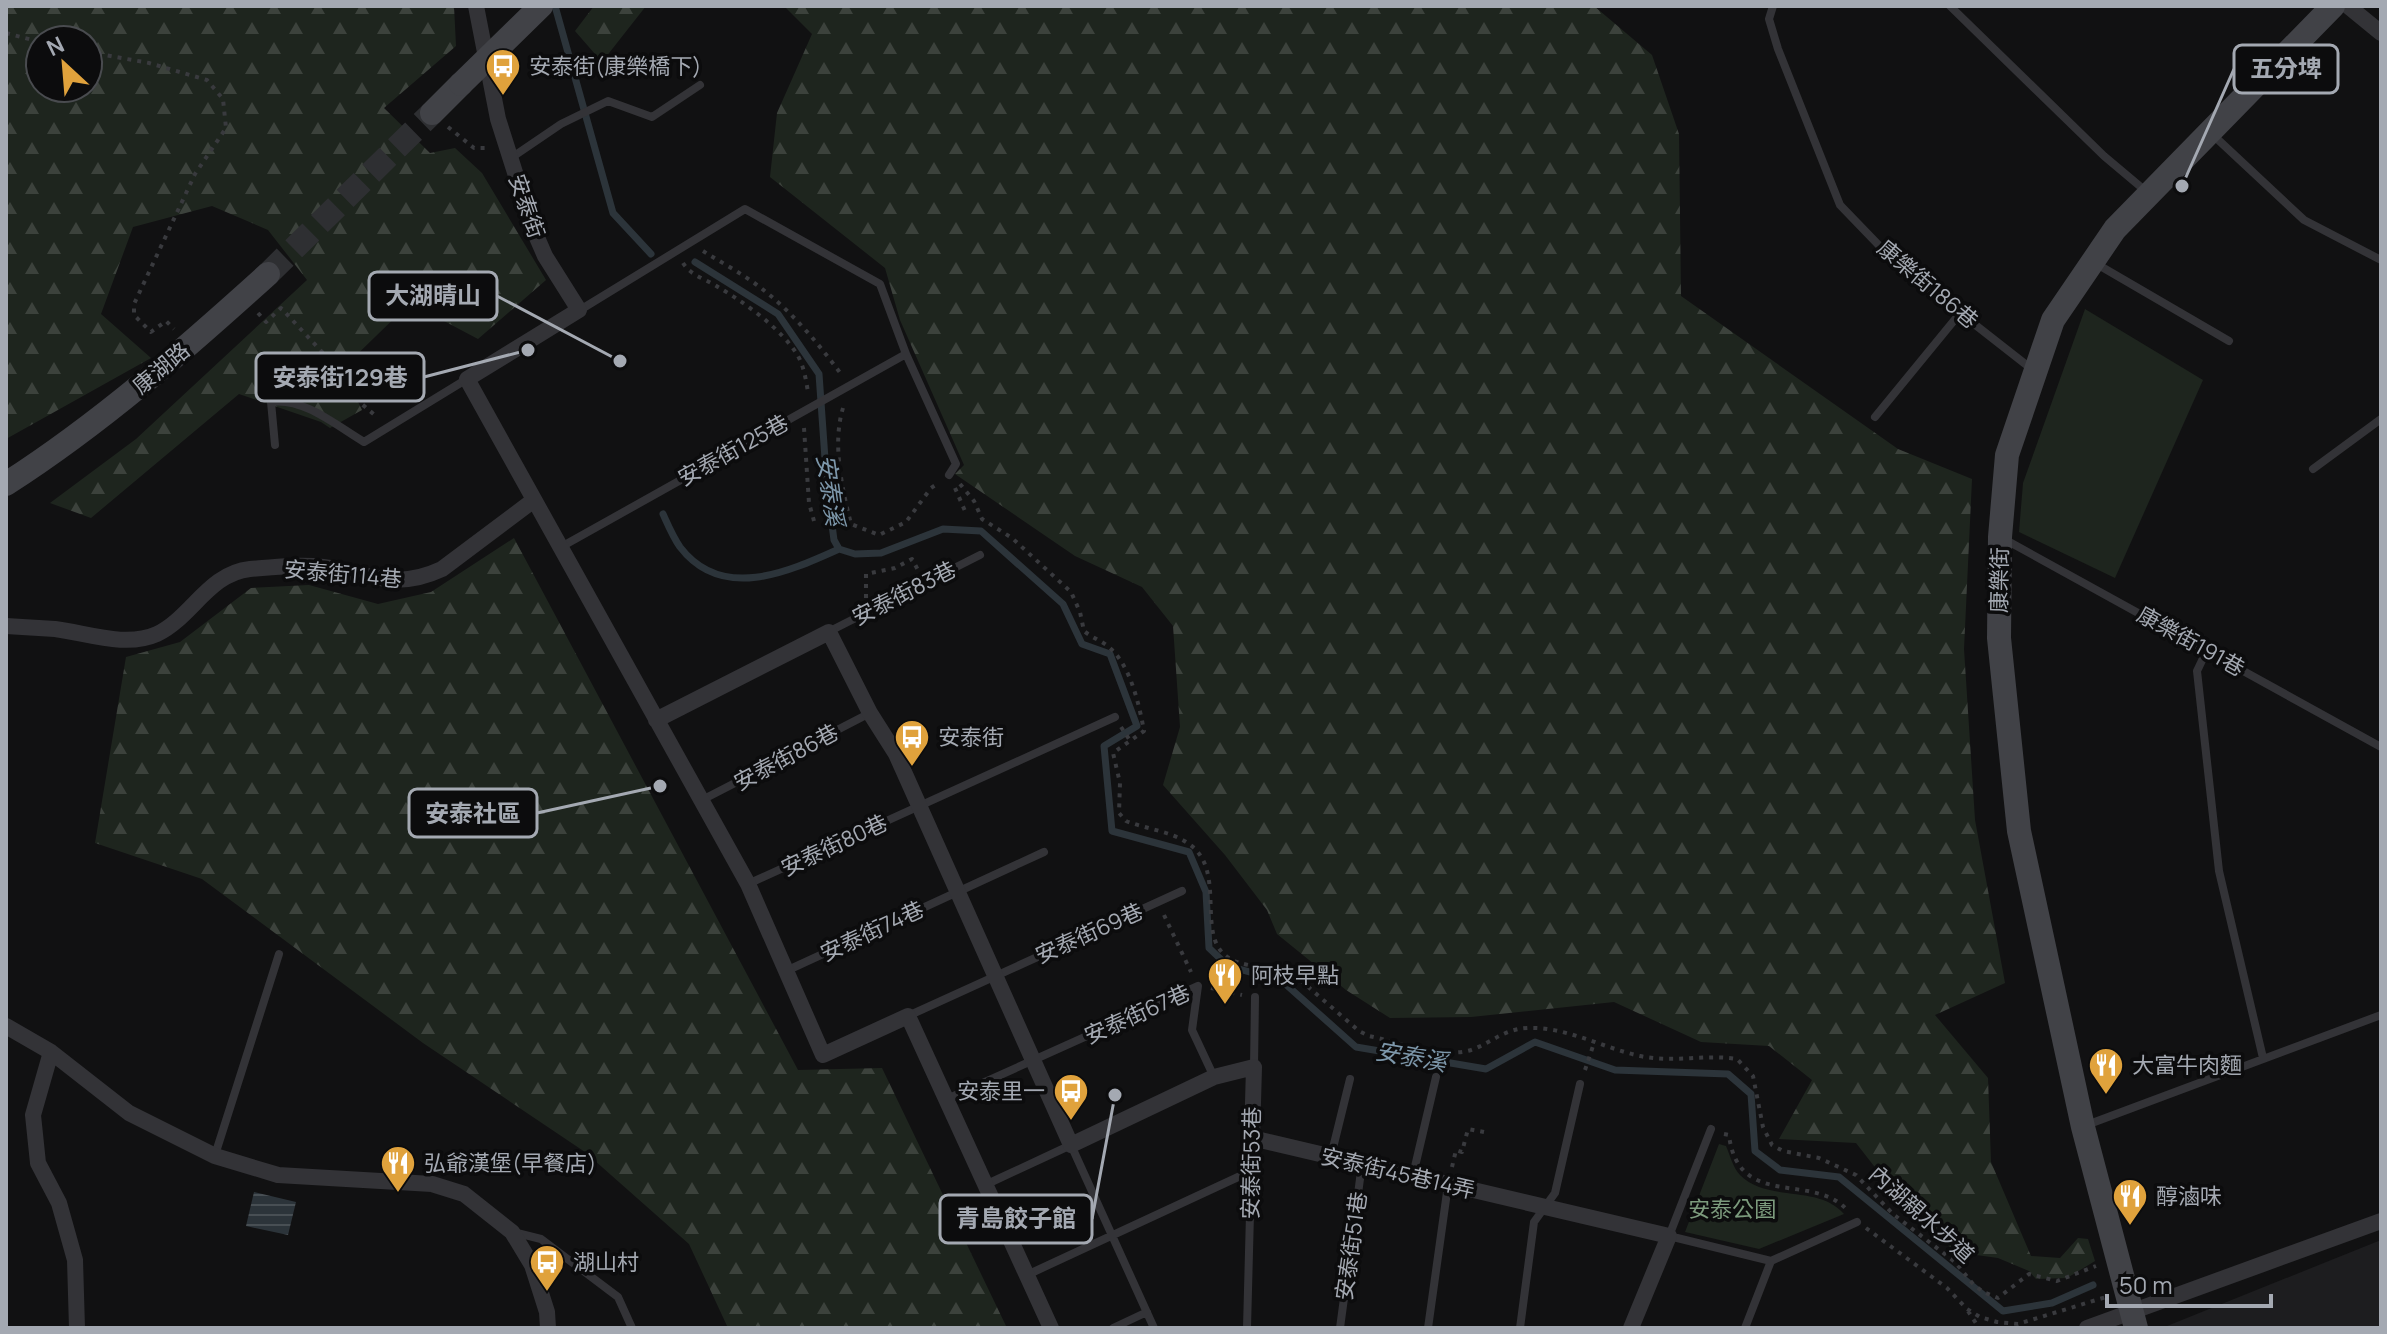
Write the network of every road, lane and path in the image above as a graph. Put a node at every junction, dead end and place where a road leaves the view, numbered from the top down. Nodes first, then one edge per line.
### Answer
1 (476, 6) edge
2 (541, 6) edge
3 (1773, 6) edge
4 (1950, 6) edge
5 (2333, 6) edge
6 (2348, 6) edge
7 (2381, 33) edge
8 (104, 55) edge
9 (700, 85) dead end
10 (432, 113) joint
11 (2210, 132) junction
12 (508, 151) junction
13 (2148, 193) junction
14 (690, 242) junction
15 (675, 252) junction
16 (2381, 260) edge
17 (2092, 262) junction
18 (268, 274) tunnel mouth
19 (243, 296) junction
20 (579, 310) junction
21 (1961, 312) junction
22 (2229, 341) dead end
23 (189, 345) junction
24 (906, 354) junction
25 (2035, 372) junction
26 (467, 379) junction
27 (849, 385) junction
28 (806, 409) junction
29 (1875, 417) dead end
30 (2381, 419) edge
31 (388, 426) junction
32 (275, 445) dead end
33 (2313, 469) dead end
34 (949, 475) junction
35 (6, 484) edge
36 (534, 500) junction
37 (965, 511) dead end
38 (814, 521) dead end
39 (2000, 537) junction
40 (561, 547) junction
41 (980, 555) dead end
42 (912, 559) dead end
43 (866, 612) junction
44 (6, 626) edge
45 (829, 632) junction
46 (2207, 650) junction
47 (870, 713) junction
48 (1115, 717) dead end
49 (656, 720) junction
50 (1122, 727) dead end
51 (1131, 742) junction
52 (2381, 747) edge
53 (702, 801) junction
54 (919, 806) junction
55 (1044, 852) dead end
56 (748, 884) junction
57 (1182, 891) dead end
58 (958, 892) junction
59 (1158, 902) junction
60 (279, 954) dead end
61 (786, 971) junction
62 (996, 976) junction
63 (1198, 986) junction
64 (1255, 997) joint
65 (2381, 1015) edge
66 (908, 1016) junction
67 (6, 1026) edge
68 (1594, 1043) junction
69 (51, 1052) junction
70 (2263, 1058) junction
71 (1033, 1060) junction
72 (1254, 1067) junction
73 (1214, 1077) junction
74 (1436, 1077) dead end
75 (1350, 1079) dead end
76 (1580, 1084) joint
77 (946, 1099) junction
78 (2083, 1127) junction
79 (1711, 1129) joint
80 (1484, 1132) dead end
81 (1252, 1138) junction
82 (1071, 1145) junction
83 (215, 1156) junction
84 (1331, 1157) junction
85 (1362, 1164) junction
86 (1251, 1171) junction
87 (1412, 1176) junction
88 (985, 1185) junction
89 (1448, 1185) junction
90 (1545, 1207) junction
91 (2381, 1221) edge
92 (1857, 1222) junction
93 (512, 1232) junction
94 (1112, 1235) junction
95 (1669, 1236) junction
96 (2117, 1258) junction
97 (1771, 1261) junction
98 (1027, 1275) junction
99 (1967, 1309) junction
100 (2131, 1310) edge
101 (1147, 1312) junction
102 (2018, 1324) junction
103 (77, 1328) edge
104 (548, 1328) edge
105 (632, 1328) edge
106 (1051, 1328) edge
107 (1113, 1328) edge
108 (1154, 1328) edge
109 (1247, 1328) edge
110 (1340, 1328) edge
111 (1428, 1328) edge
112 (1520, 1328) edge
113 (1631, 1328) edge
114 (1745, 1328) edge
115 (1979, 1328) edge
116 (2010, 1328) edge
117 (2087, 1328) edge

1 - 12 street, 安泰街
2 - 10 street, bridge
3 - 21 lane, 康樂街186巷
4 - 13 lane
5 - 11 street, 康樂街
6 - 7 street
8 - 23 path
9 - 12 lane
10 - 12 path
11 - 13 street, 康樂街
11 - 16 lane
12 - 20 street, 安泰街
13 - 17 street, 康樂街
14 - 15 lane
14 - 24 lane
14 - 27 path
15 - 20 lane
15 - 28 path
17 - 22 lane
17 - 25 street, 康樂街
18 - 19 street, 康湖路
19 - 23 street, 康湖路
19 - 31 path
20 - 26 street
21 - 25 lane, 康樂街186巷
21 - 29 lane
23 - 35 street, 康湖路
24 - 27 lane, 安泰街125巷
24 - 34 lane
25 - 39 street, 康樂街
26 - 31 lane
26 - 36 street
27 - 28 lane, 安泰街125巷
27 - 34 path
28 - 38 path
28 - 40 lane, 安泰街125巷
30 - 33 lane
31 - 32 lane
34 - 37 path
34 - 51 path, 內湖親水步道
36 - 40 street
36 - 44 street, 安泰街114巷
39 - 46 lane, 康樂街191巷
39 - 78 street, 康樂街
40 - 49 street
41 - 43 lane, 安泰街83巷
42 - 43 path
43 - 45 lane, 安泰街83巷
45 - 47 street
45 - 49 street
46 - 52 lane, 康樂街191巷
46 - 70 lane
47 - 53 lane, 安泰街86巷
47 - 54 street
48 - 54 lane, 安泰街80巷
49 - 53 street
50 - 51 path
51 - 68 path, 內湖親水步道
53 - 56 street
54 - 56 lane, 安泰街80巷
54 - 58 street
55 - 58 lane, 安泰街74巷
56 - 61 street
57 - 59 lane, 安泰街69巷
58 - 61 lane, 安泰街74巷
58 - 62 street
59 - 62 lane, 安泰街69巷
59 - 63 path
60 - 83 lane
61 - 66 street
62 - 66 lane, 安泰街69巷
62 - 71 street
63 - 64 path
63 - 71 lane, 安泰街67巷
63 - 73 lane, 安泰街67巷
64 - 72 lane, 安泰街53巷
65 - 70 lane
66 - 77 street
67 - 69 street
68 - 76 path
68 - 96 path, 內湖親水步道
69 - 83 street
69 - 103 street
70 - 78 lane
71 - 77 lane, 安泰街67巷
71 - 82 street
72 - 73 street
72 - 81 street, 安泰街53巷
73 - 82 street
74 - 87 lane
75 - 84 lane
76 - 90 lane
77 - 88 street
78 - 96 street, 康樂街
79 - 92 path
79 - 95 lane
80 - 89 path
81 - 84 street, 安泰街45巷14弄
81 - 86 lane, 安泰街53巷
82 - 88 lane
82 - 94 lane
83 - 93 street
84 - 85 street, 安泰街45巷14弄
85 - 87 street, 安泰街45巷14弄
85 - 110 lane, 安泰街51巷
86 - 94 lane
86 - 109 lane, 安泰街53巷
87 - 89 street, 安泰街45巷14弄
88 - 98 street
89 - 90 street, 安泰街45巷14弄
89 - 111 lane
90 - 95 street, 安泰街45巷14弄
90 - 112 lane
91 - 100 street
92 - 97 lane
92 - 99 path
93 - 104 street
93 - 105 lane
94 - 98 lane
94 - 101 lane
95 - 97 lane
95 - 113 street
96 - 100 street, 康樂街
97 - 114 lane
98 - 106 street
99 - 102 path
99 - 115 path
100 - 102 path
100 - 117 street
101 - 107 lane
101 - 108 lane
102 - 116 path

